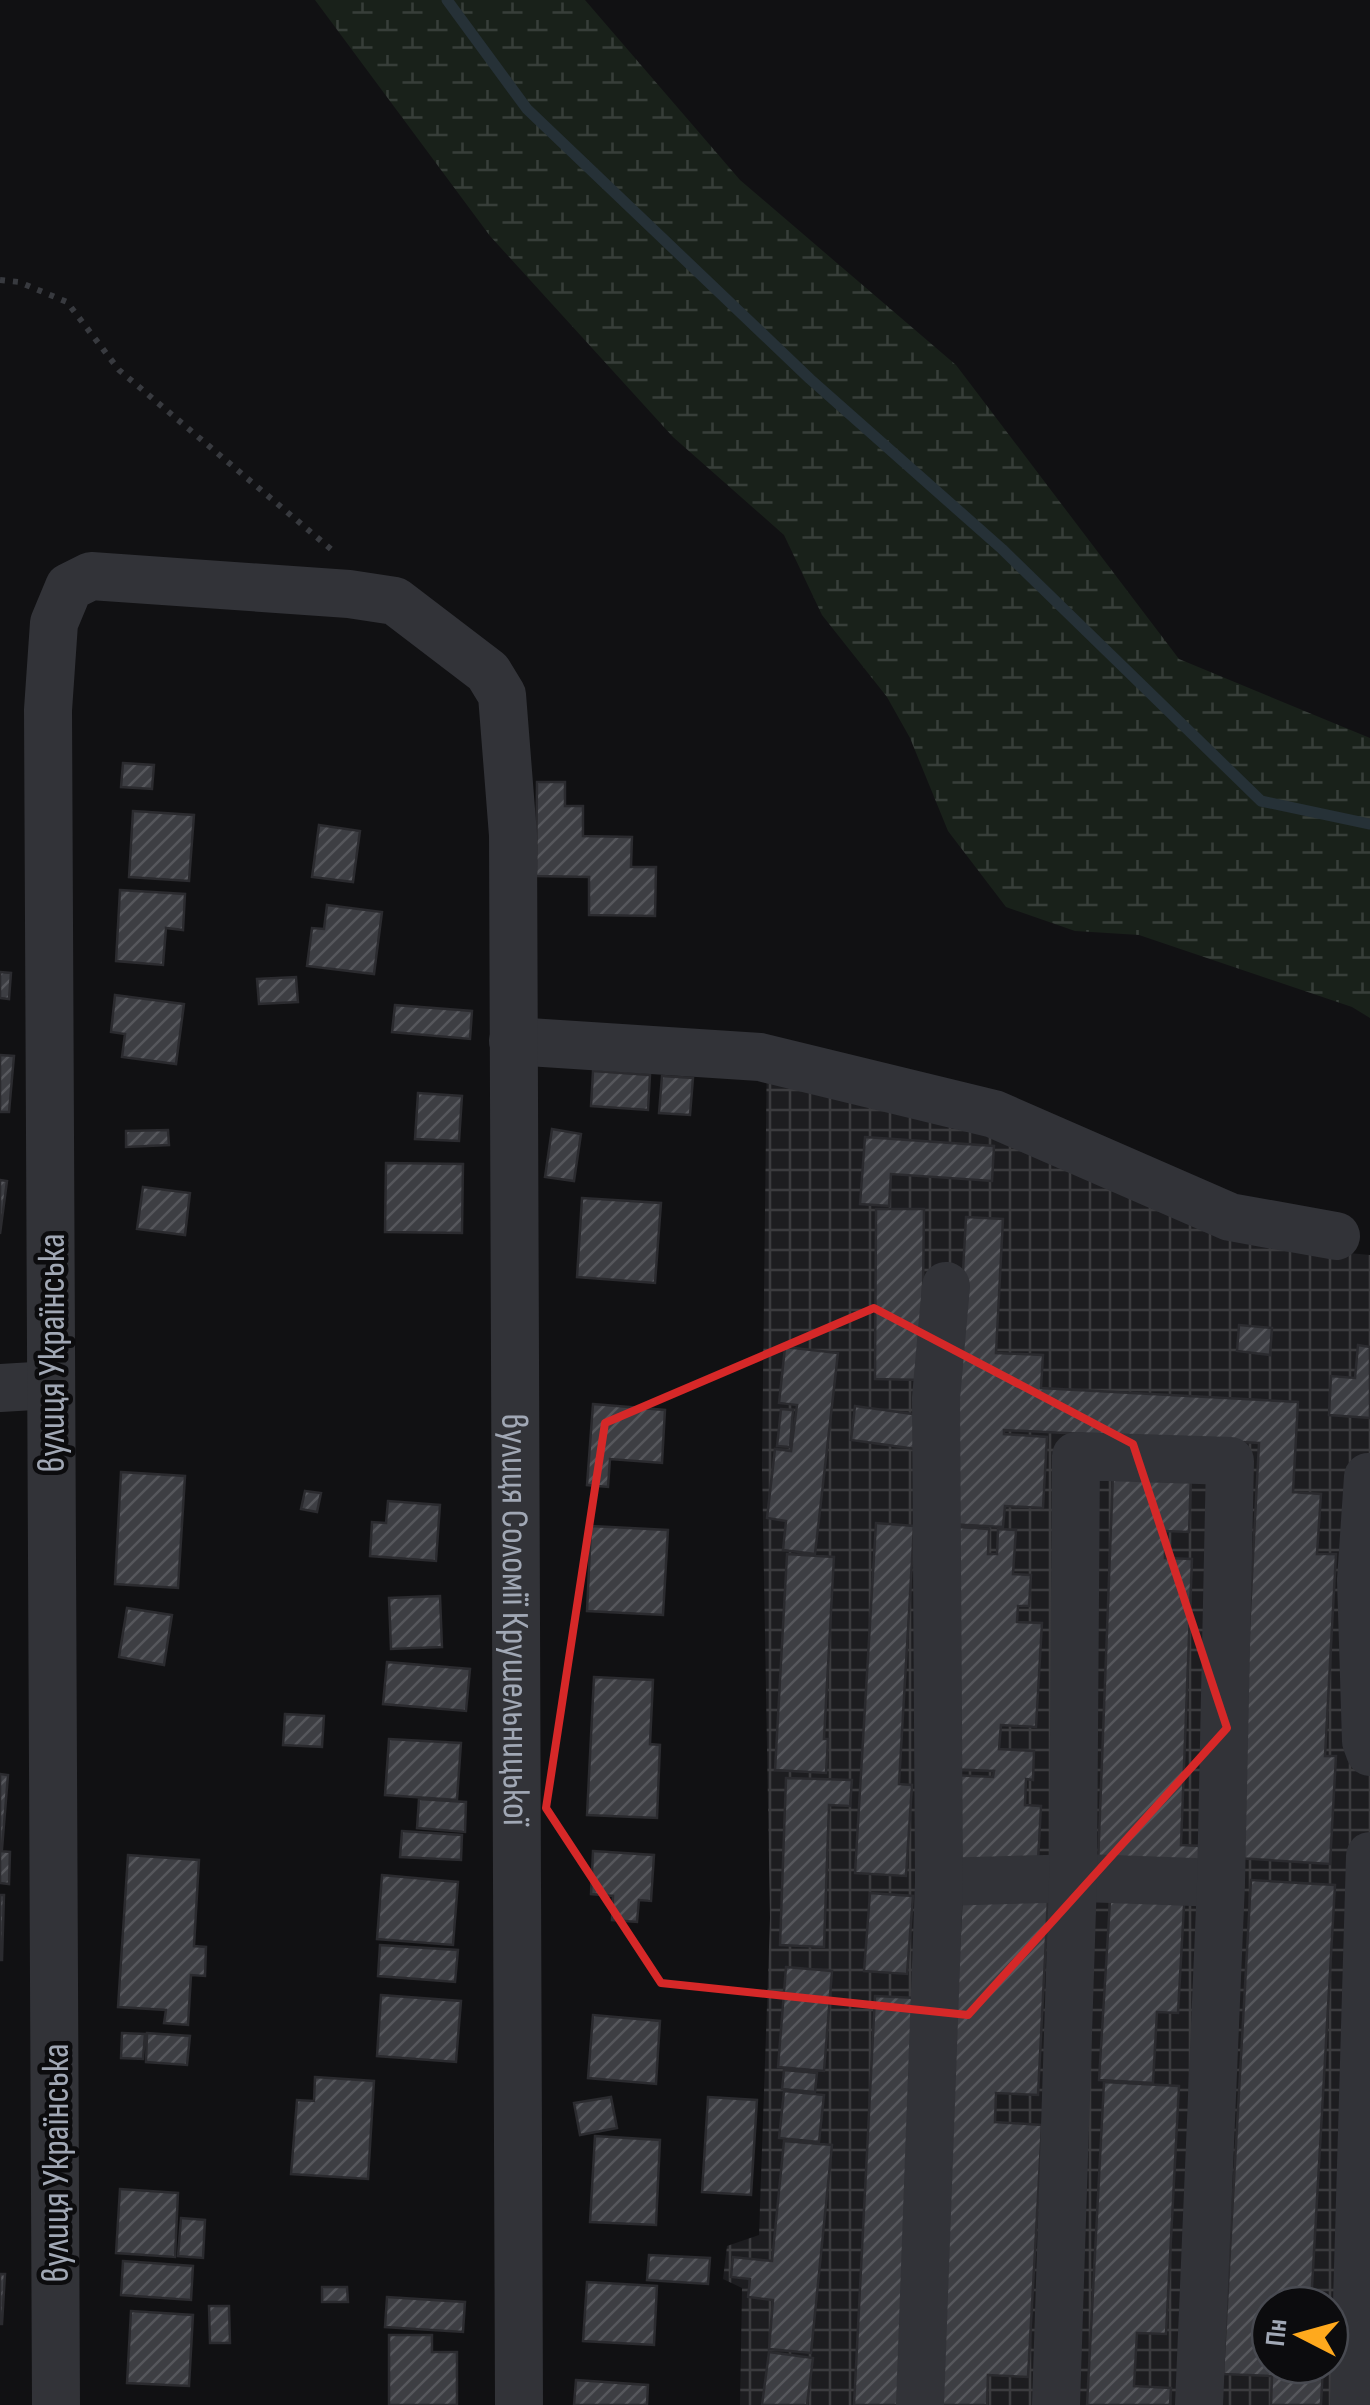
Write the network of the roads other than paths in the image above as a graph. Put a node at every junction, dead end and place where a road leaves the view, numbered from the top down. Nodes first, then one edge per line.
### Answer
1 (513, 835) joint
2 (514, 1040) junction
3 (1336, 1236) dead end
4 (946, 1286) dead end
5 (51, 1385) junction
6 (0, 1388) edge
7 (1368, 1476) edge
8 (1370, 1752) edge
9 (1370, 1856) edge
10 (1073, 1878) junction
11 (939, 1882) junction
12 (1222, 1883) junction
13 (56, 2405) edge
14 (519, 2405) edge
15 (920, 2405) edge
16 (1056, 2405) edge
17 (1198, 2405) edge
18 (1354, 2405) edge

1 - 2 street, вулиця Соломії Крушельницької
1 - 5 street, вулиця Українська
2 - 3 street
2 - 14 street, вулиця Соломії Крушельницької
4 - 11 street
5 - 6 street
5 - 13 street, вулиця Українська
7 - 8 street
9 - 18 street
10 - 11 street
10 - 12 street
10 - 12 street
10 - 16 street
11 - 15 street
12 - 17 street

